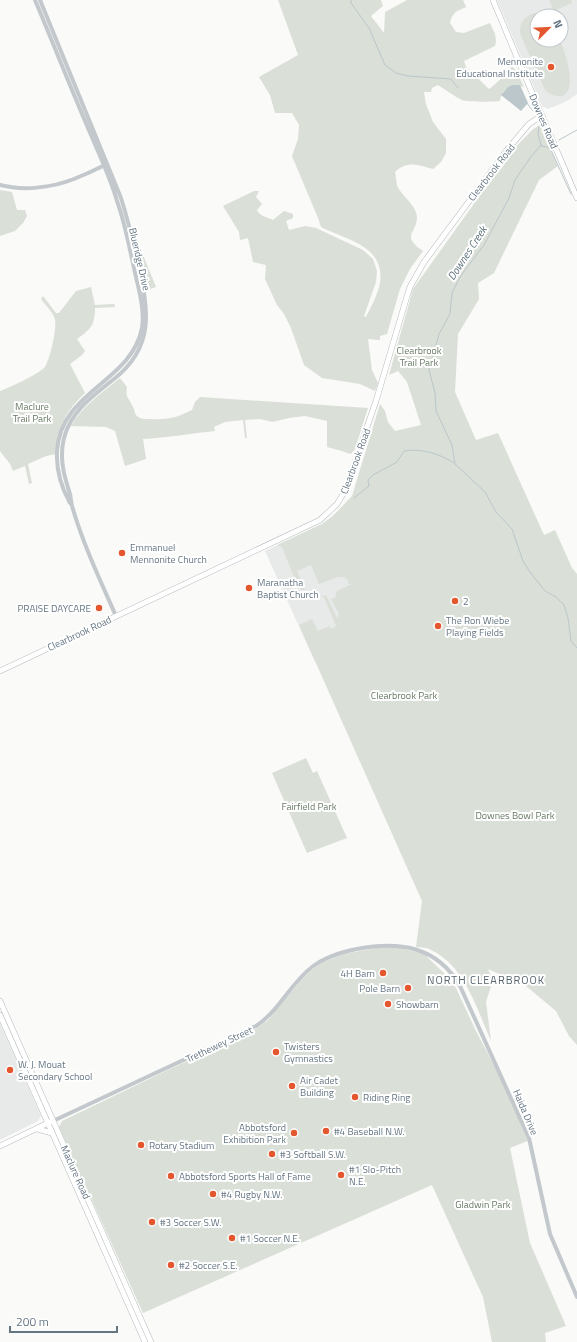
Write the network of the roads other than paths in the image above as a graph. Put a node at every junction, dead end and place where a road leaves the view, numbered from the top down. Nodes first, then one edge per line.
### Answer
1 (35, 0) edge
2 (40, 0) edge
3 (493, 0) edge
4 (542, 116) junction
5 (105, 165) junction
6 (0, 185) edge
7 (577, 198) edge
8 (116, 616) junction
9 (0, 671) edge
10 (425, 953) joint
11 (0, 1001) edge
12 (0, 1015) edge
13 (51, 1122) junction
14 (37, 1129) junction
15 (52, 1133) junction
16 (0, 1146) edge
17 (577, 1297) edge
18 (145, 1342) edge
19 (151, 1342) edge

1 - 5 street, Blueridge Drive
2 - 5 street, Blueridge Drive
3 - 4 main road, Downes Road
4 - 7 main road, Downes Road
4 - 8 main road, Clearbrook Road
5 - 6 street
5 - 8 street, Blueridge Drive
8 - 9 main road, Clearbrook Road
10 - 13 street, Trethewey Street
10 - 17 street, Haida Drive
11 - 13 main road, Maclure Road
12 - 13 main road, Maclure Road
13 - 14 main road, Trethewey Street
13 - 15 main road, Maclure Road
13 - 19 main road, Maclure Road
14 - 15 main road
14 - 16 main road, Trethewey Street
15 - 18 main road, Maclure Road

